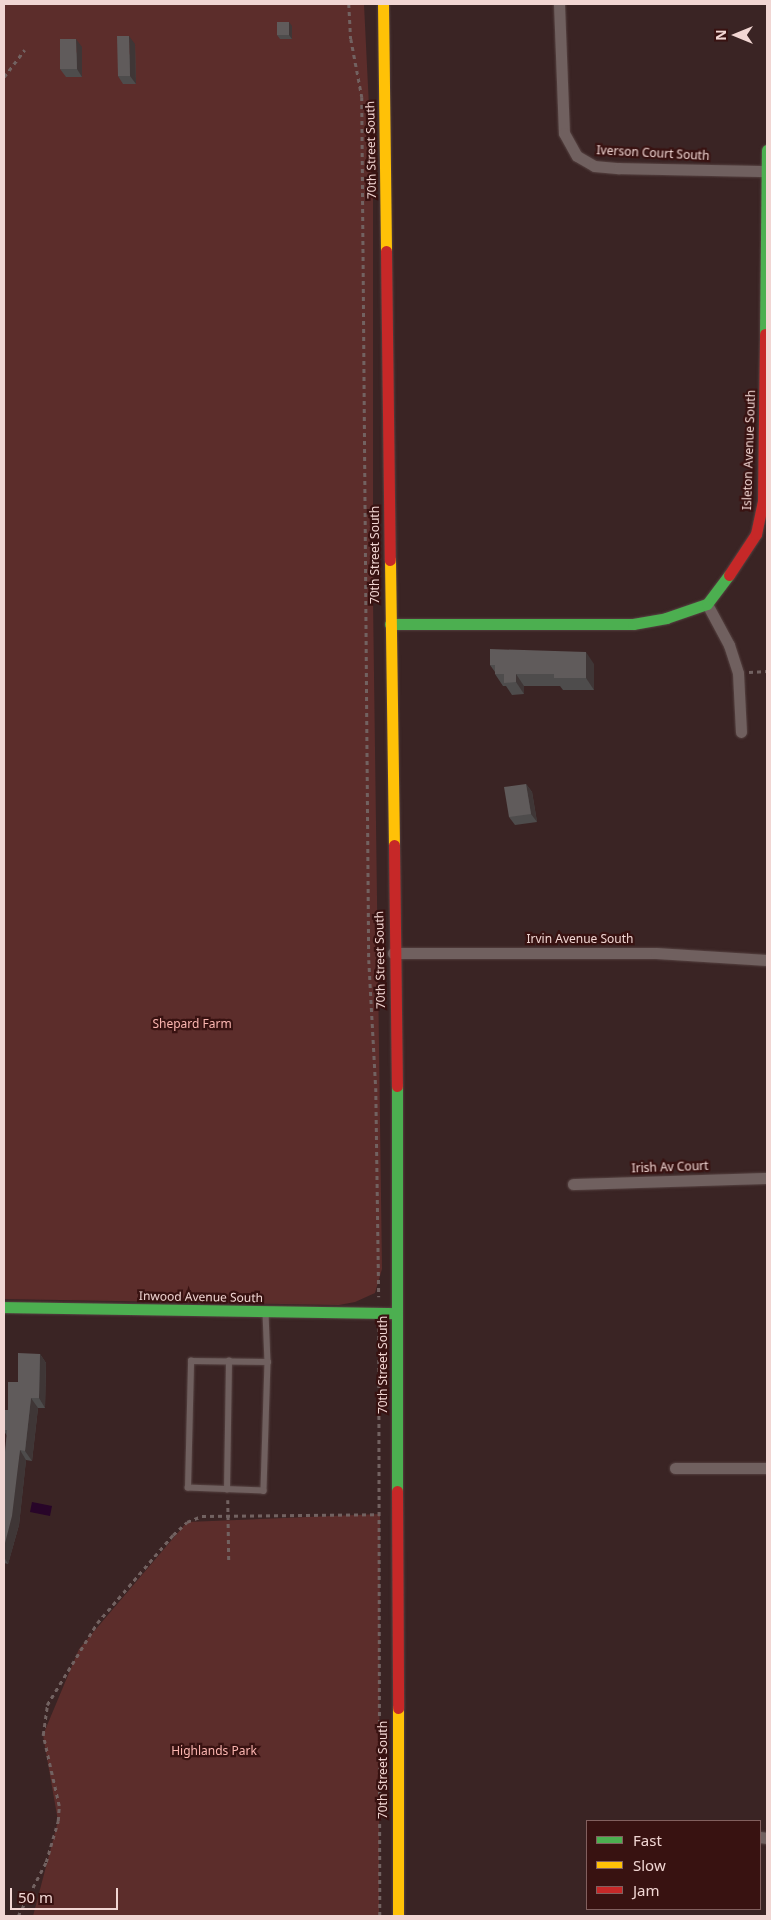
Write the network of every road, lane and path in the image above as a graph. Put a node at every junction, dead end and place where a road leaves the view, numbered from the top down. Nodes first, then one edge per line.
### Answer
1 (349, 4) edge
2 (383, 4) edge
3 (559, 4) edge
4 (24, 50) dead end
5 (4, 77) edge
6 (767, 150) edge
7 (766, 171) edge
8 (707, 604) junction
9 (390, 624) junction
10 (767, 671) edge
11 (738, 672) junction
12 (741, 732) dead end
13 (393, 953) junction
14 (767, 960) edge
15 (767, 1178) edge
16 (573, 1184) dead end
17 (379, 1275) dead end
18 (4, 1307) edge
19 (265, 1311) junction
20 (397, 1313) junction
21 (379, 1345) dead end
22 (229, 1361) junction
23 (268, 1362) junction
24 (675, 1468) dead end
25 (767, 1468) edge
26 (227, 1490) junction
27 (380, 1514) junction
28 (228, 1516) junction
29 (229, 1561) dead end
30 (18, 1916) edge
31 (380, 1916) edge
32 (398, 1916) edge

1 - 17 path
2 - 9 main road, 70th Street South
3 - 7 street, Iverson Court South
4 - 5 path
6 - 7 main road, Isleton Avenue South
7 - 8 main road, Isleton Avenue South
8 - 9 main road
8 - 11 street
9 - 13 main road, 70th Street South
10 - 11 path
11 - 12 street
13 - 14 street, Irvin Avenue South
13 - 20 main road, 70th Street South
15 - 16 street, Irish Av Court
18 - 19 main road, Inwood Avenue South
19 - 20 main road, Inwood Avenue South
19 - 23 lane
20 - 32 main road, 70th Street South
21 - 27 path
22 - 23 lane
22 - 26 lane
22 - 26 lane
23 - 26 lane
24 - 25 street
26 - 28 path
27 - 28 path
27 - 31 path
28 - 29 path
28 - 30 path

